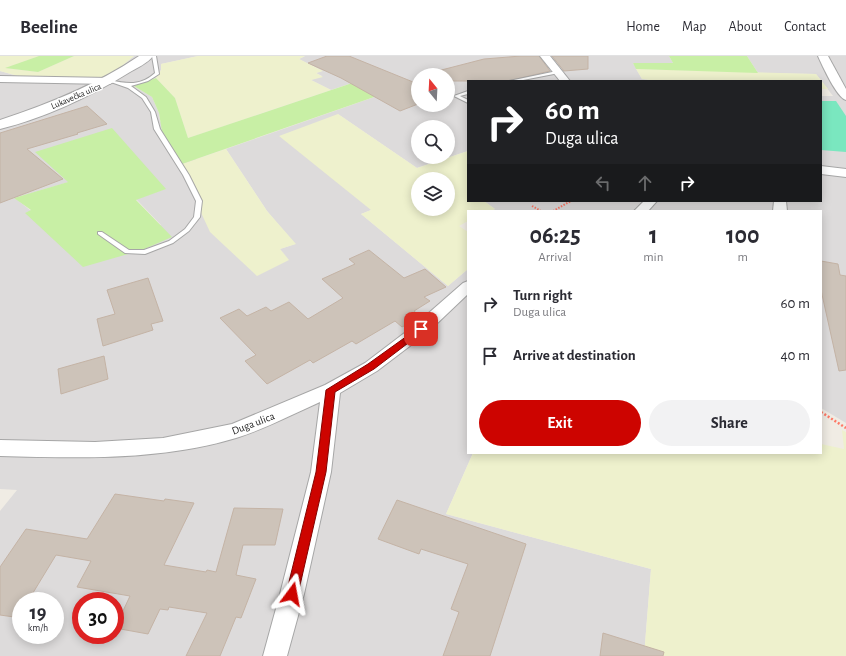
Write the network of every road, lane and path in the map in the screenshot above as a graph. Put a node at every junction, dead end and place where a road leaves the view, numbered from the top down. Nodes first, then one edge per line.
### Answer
1 (147, 56) edge
2 (154, 56) edge
3 (545, 56) edge
4 (823, 56) edge
5 (557, 72) junction
6 (0, 79) edge
7 (516, 80) edge
8 (564, 80) edge
9 (110, 81) junction
10 (125, 86) junction
11 (467, 92) edge
12 (846, 98) edge
13 (467, 102) edge
14 (0, 125) edge
15 (822, 170) edge
16 (846, 173) edge
17 (569, 202) edge
18 (650, 202) edge
19 (532, 206) dead end
20 (539, 210) edge
21 (555, 210) edge
22 (642, 210) edge
23 (100, 233) dead end
24 (467, 287) edge
25 (331, 390) junction
26 (822, 413) edge
27 (846, 428) edge
28 (0, 448) edge
29 (275, 656) edge

1 - 9 street, Lukavečka ulica
2 - 10 lane
3 - 5 street
4 - 12 street
5 - 7 lane
5 - 8 street
6 - 9 street
9 - 10 lane
9 - 14 street, Lukavečka ulica
10 - 23 lane
11 - 13 lane
15 - 16 street
17 - 21 path
18 - 22 street
19 - 20 path
24 - 25 street, Duga ulica
25 - 28 street, Duga ulica
25 - 29 street
26 - 27 path

